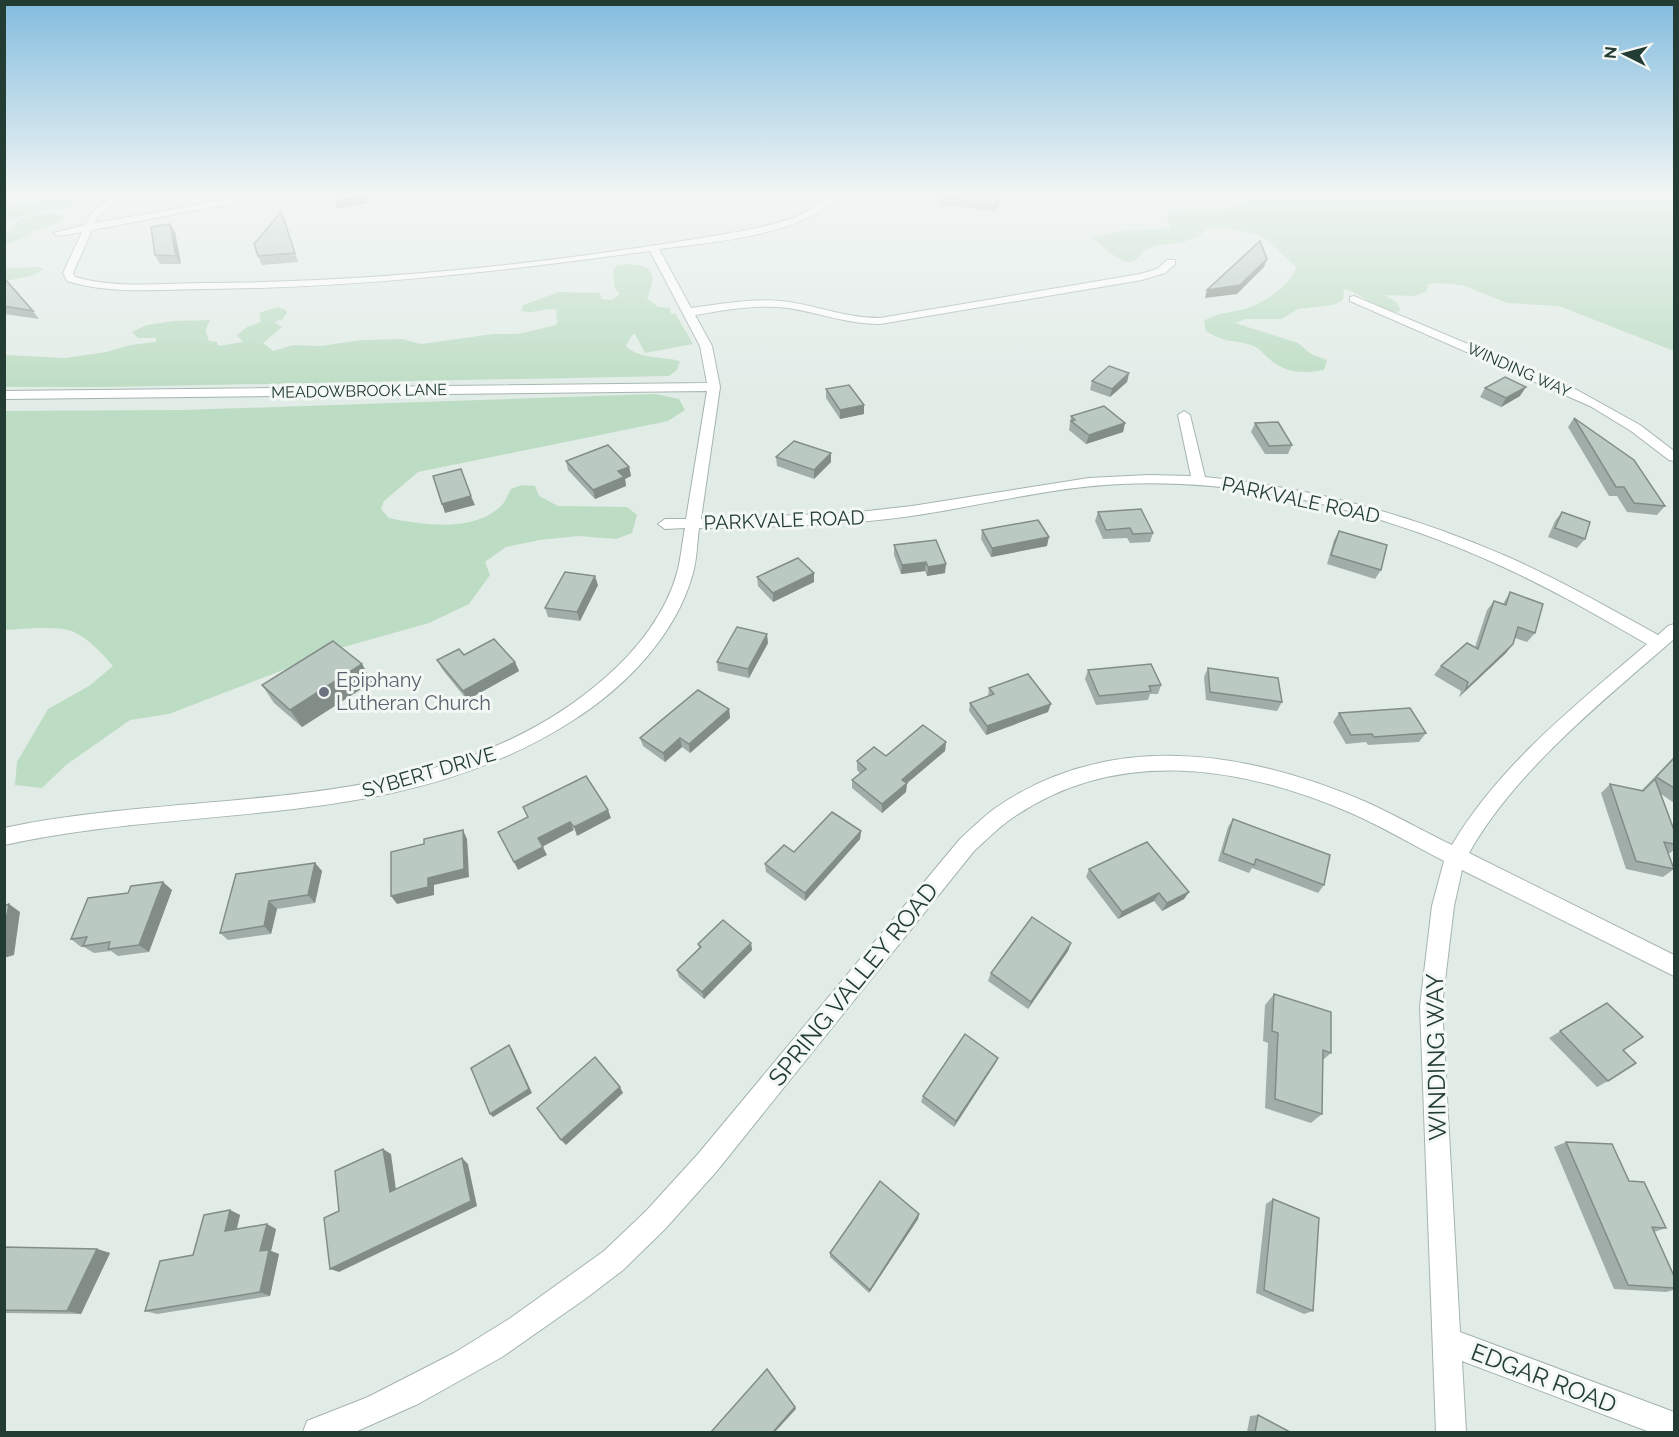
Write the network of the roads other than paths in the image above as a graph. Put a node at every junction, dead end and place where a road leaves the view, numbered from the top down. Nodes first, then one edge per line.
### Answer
1 (72, 262) edge
2 (548, 262) edge
3 (662, 262) edge
4 (1171, 262) dead end
5 (1354, 299) dead end
6 (690, 312) junction
7 (714, 387) junction
8 (4, 395) edge
9 (1184, 416) dead end
10 (1674, 457) edge
11 (1199, 480) junction
12 (694, 523) junction
13 (665, 524) dead end
14 (1667, 637) edge
15 (4, 837) edge
16 (1455, 858) junction
17 (1674, 966) edge
18 (1448, 1341) junction
19 (1674, 1427) edge
20 (318, 1432) edge
21 (1451, 1432) edge

1 - 2 street
3 - 6 street, SYBERT DRIVE
4 - 6 street
5 - 10 street, WINDING WAY
6 - 7 street, SYBERT DRIVE
7 - 8 street, MEADOWBROOK LANE
7 - 12 street, SYBERT DRIVE
9 - 11 street
11 - 12 street, PARKVALE ROAD
11 - 14 street, PARKVALE ROAD
12 - 13 street, PARKVALE ROAD
12 - 15 street, SYBERT DRIVE
14 - 16 street, WINDING WAY
16 - 17 street, SPRING VALLEY ROAD
16 - 18 street, WINDING WAY
16 - 20 street, SPRING VALLEY ROAD
18 - 19 street, EDGAR ROAD
18 - 21 street, WINDING WAY

